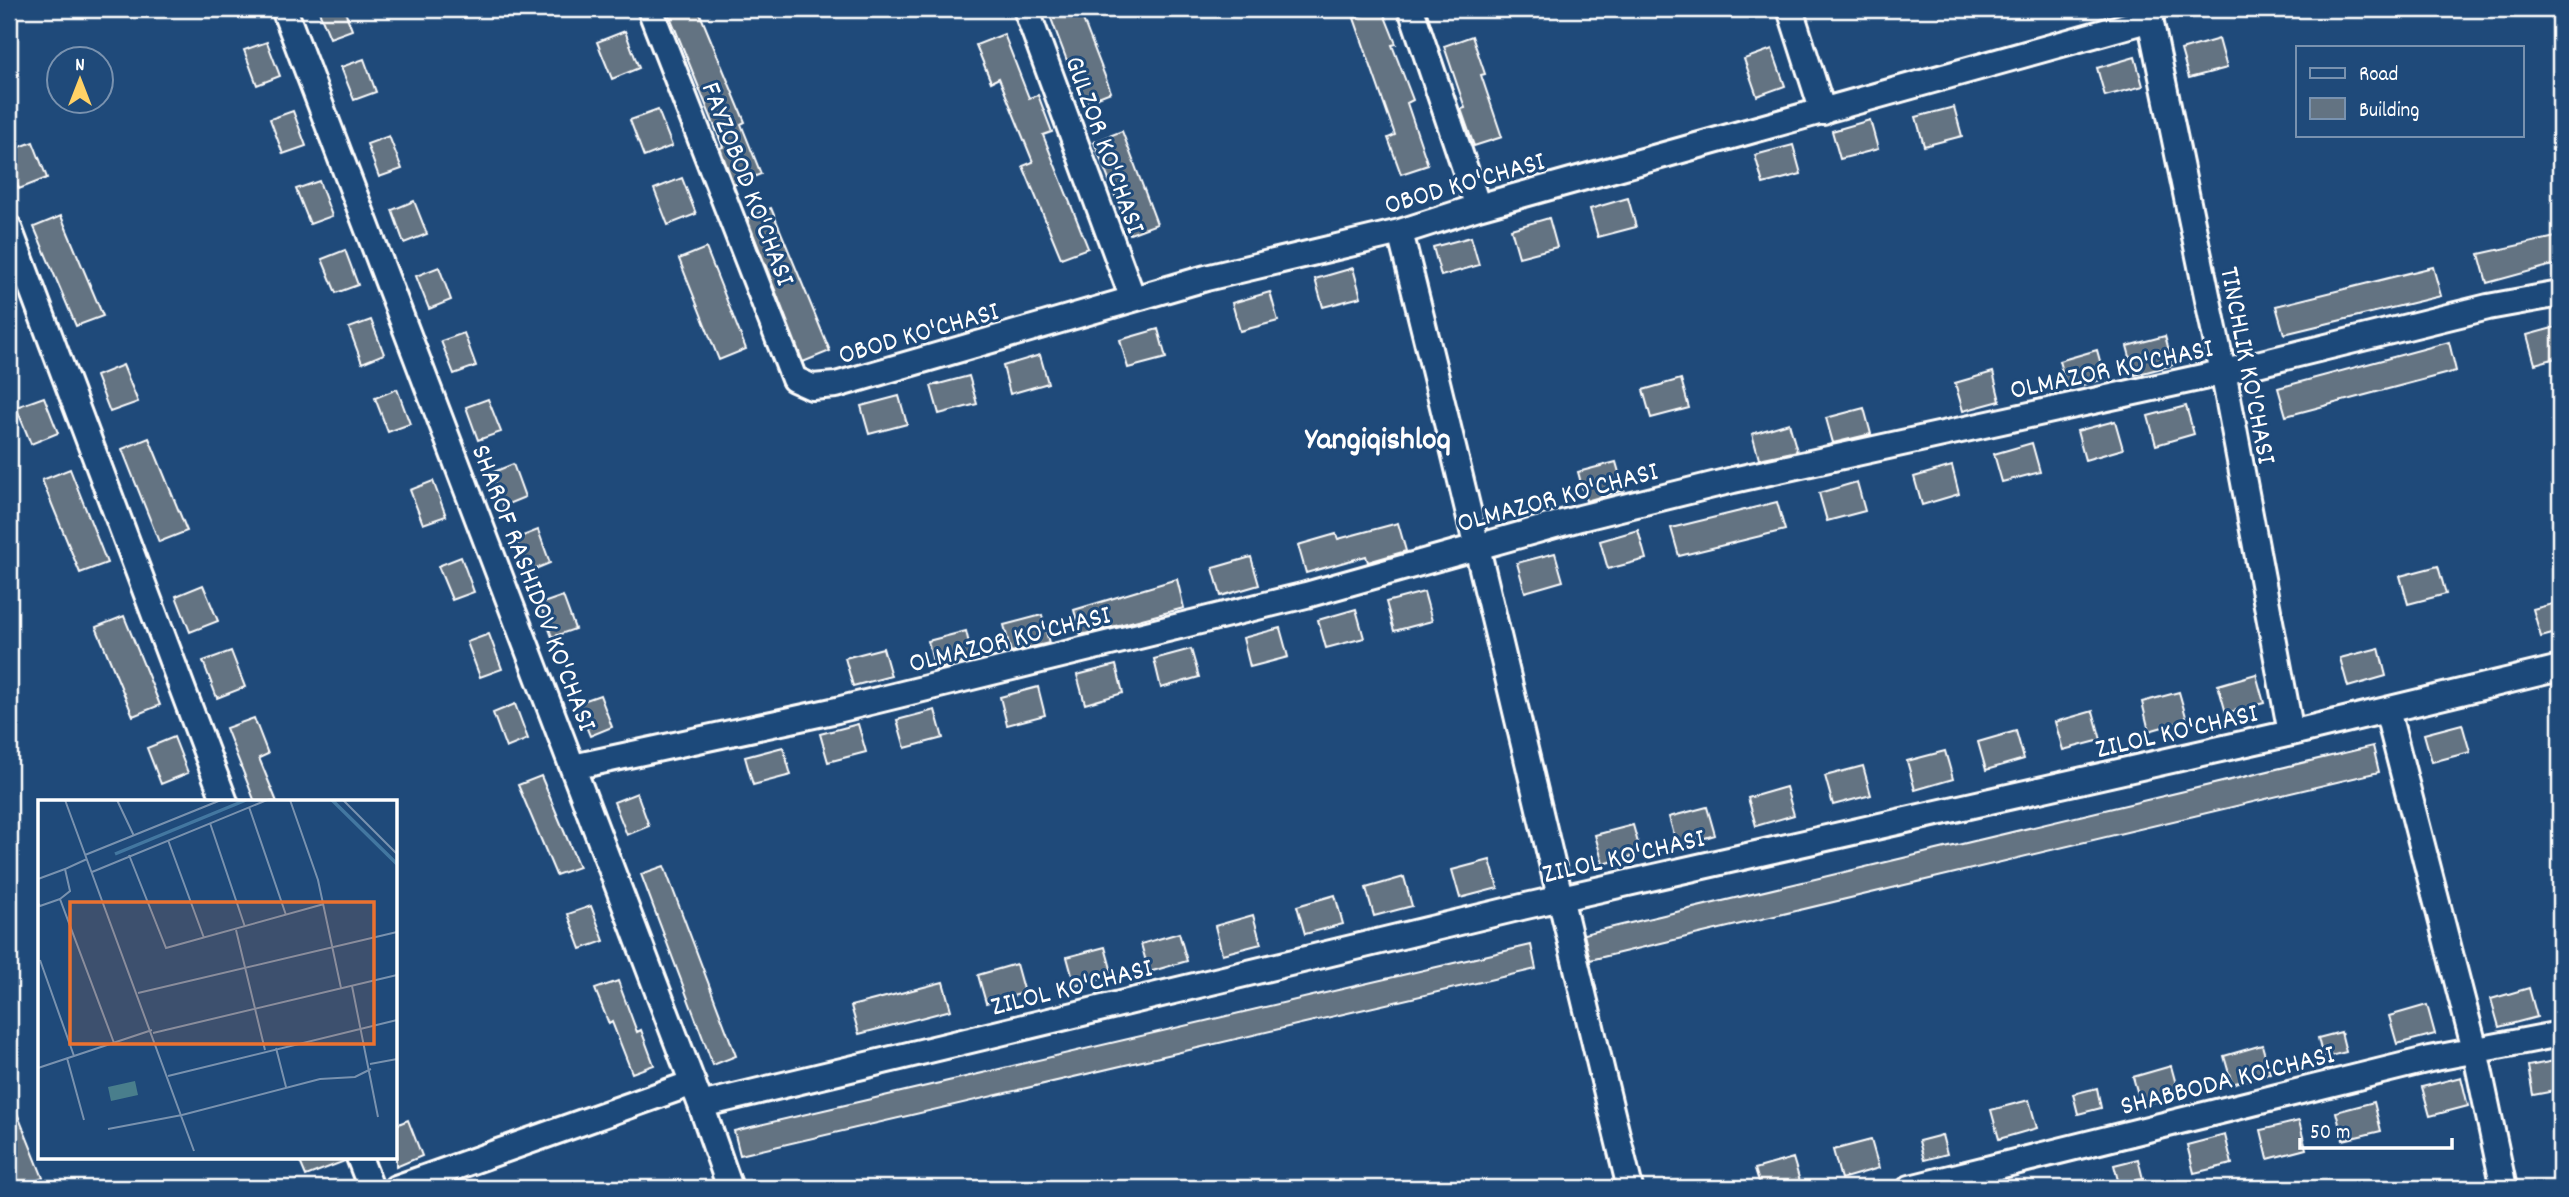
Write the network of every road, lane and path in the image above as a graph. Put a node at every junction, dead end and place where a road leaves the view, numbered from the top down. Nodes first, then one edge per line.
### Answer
1 (284, 9) edge
2 (650, 9) edge
3 (1026, 9) edge
4 (1411, 9) edge
5 (1790, 9) edge
6 (2149, 14) edge
7 (1823, 112) junction
8 (1478, 207) junction
9 (9, 228) edge
10 (1400, 232) junction
11 (2560, 294) edge
12 (1133, 299) junction
13 (2221, 373) junction
14 (794, 379) joint
15 (1478, 545) junction
16 (2560, 668) edge
17 (2387, 710) junction
18 (2291, 733) junction
19 (573, 766) junction
20 (224, 800) edge
21 (1559, 900) junction
22 (2560, 1034) edge
23 (2474, 1051) junction
24 (697, 1094) junction
25 (359, 1158) edge
26 (371, 1188) edge
27 (396, 1188) edge
28 (730, 1188) edge
29 (1630, 1188) edge
30 (1910, 1188) edge
31 (2504, 1188) edge

1 - 19 street, SHAROF RASHIDOV KO'CHASI
2 - 14 street, FAYZOBOD KO'CHASI
3 - 12 street, GULZOR KO'CHASI
4 - 8 street
5 - 7 street
6 - 7 street, OBOD KO'CHASI
6 - 13 street, TINCHLIK KO'CHASI
7 - 8 street, OBOD KO'CHASI
8 - 10 street, OBOD KO'CHASI
9 - 20 street
10 - 12 street, OBOD KO'CHASI
10 - 15 street
11 - 13 street, OLMAZOR KO'CHASI
12 - 14 street, OBOD KO'CHASI
13 - 15 street, OLMAZOR KO'CHASI
13 - 18 street, TINCHLIK KO'CHASI
15 - 19 street, OLMAZOR KO'CHASI
15 - 21 street
16 - 17 street, ZILOL KO'CHASI
17 - 18 street, ZILOL KO'CHASI
17 - 23 street
18 - 21 street, ZILOL KO'CHASI
19 - 24 street, SHAROF RASHIDOV KO'CHASI
21 - 24 street, ZILOL KO'CHASI
21 - 29 street
22 - 23 street, SHABBODA KO'CHASI
23 - 30 street, SHABBODA KO'CHASI
23 - 31 street
24 - 27 street, ZILOL KO'CHASI
24 - 28 street, SHAROF RASHIDOV KO'CHASI
25 - 26 street

